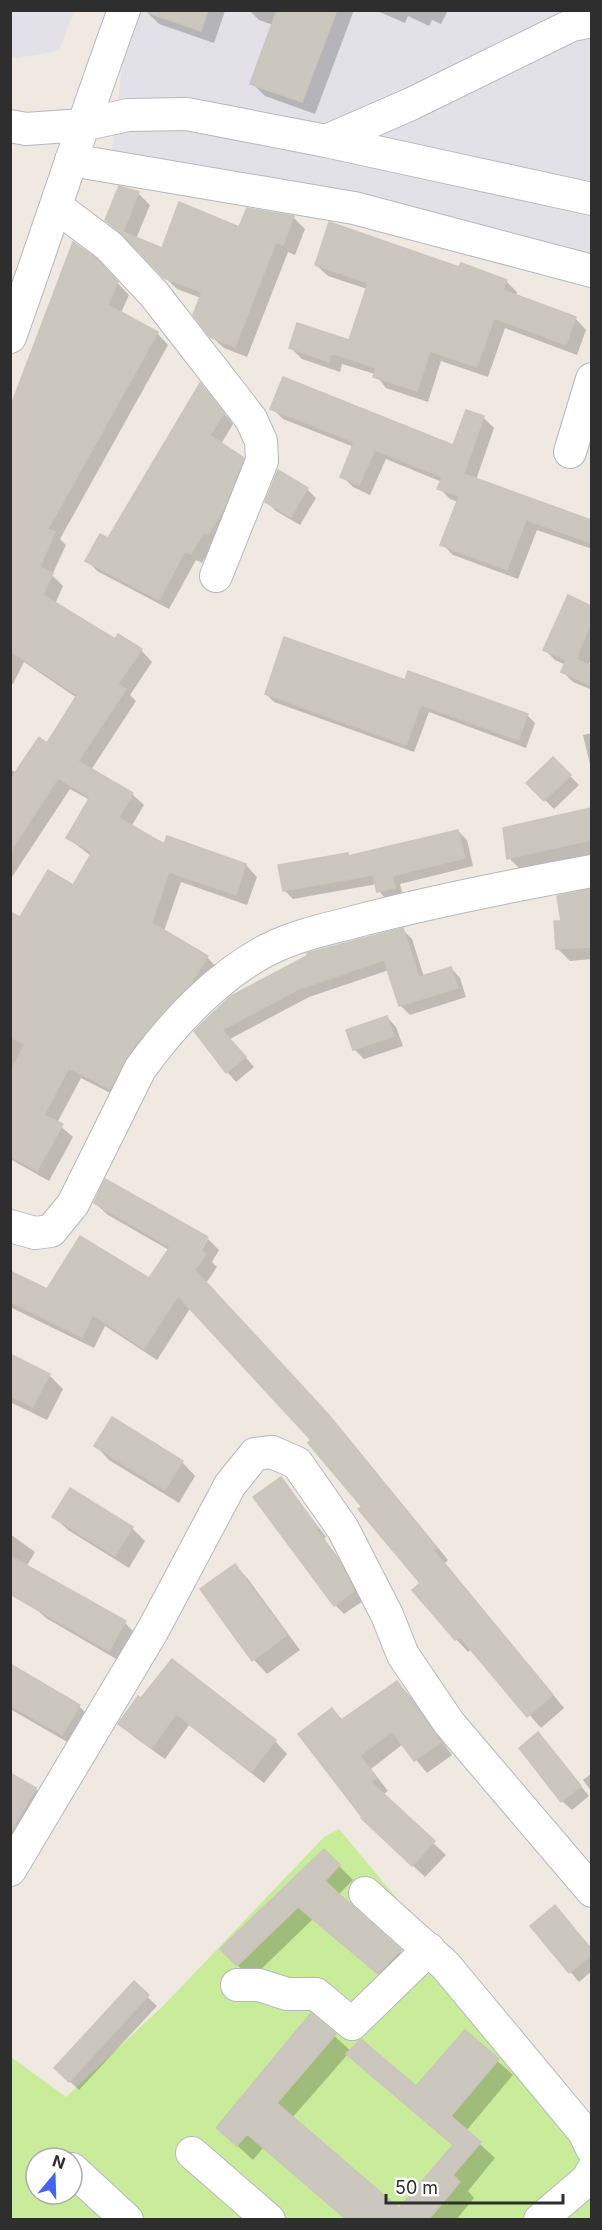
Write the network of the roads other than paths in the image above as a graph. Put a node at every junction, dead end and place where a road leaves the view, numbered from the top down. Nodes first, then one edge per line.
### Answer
1 (124, 10) edge
2 (591, 21) edge
3 (82, 124) junction
4 (10, 126) edge
5 (326, 141) junction
6 (71, 160) junction
7 (591, 199) edge
8 (57, 207) junction
9 (591, 271) edge
10 (10, 337) edge
11 (591, 379) edge
12 (570, 452) dead end
13 (216, 576) dead end
14 (591, 871) edge
15 (10, 1226) edge
16 (10, 1870) edge
17 (591, 1891) edge
18 (365, 1893) dead end
19 (429, 1949) junction
20 (237, 1985) dead end
21 (591, 2149) edge
22 (192, 2153) dead end
23 (591, 2171) edge
24 (84, 2180) edge
25 (128, 2220) edge
26 (269, 2220) edge
27 (540, 2220) edge

1 - 3 street
2 - 5 street
3 - 4 street
3 - 5 street
3 - 6 street
5 - 7 street
6 - 8 street
6 - 9 street
8 - 10 street
8 - 13 street
11 - 12 street
14 - 15 street
16 - 17 street
18 - 19 street
19 - 20 street
19 - 21 street
22 - 26 street
23 - 27 street
24 - 25 street

